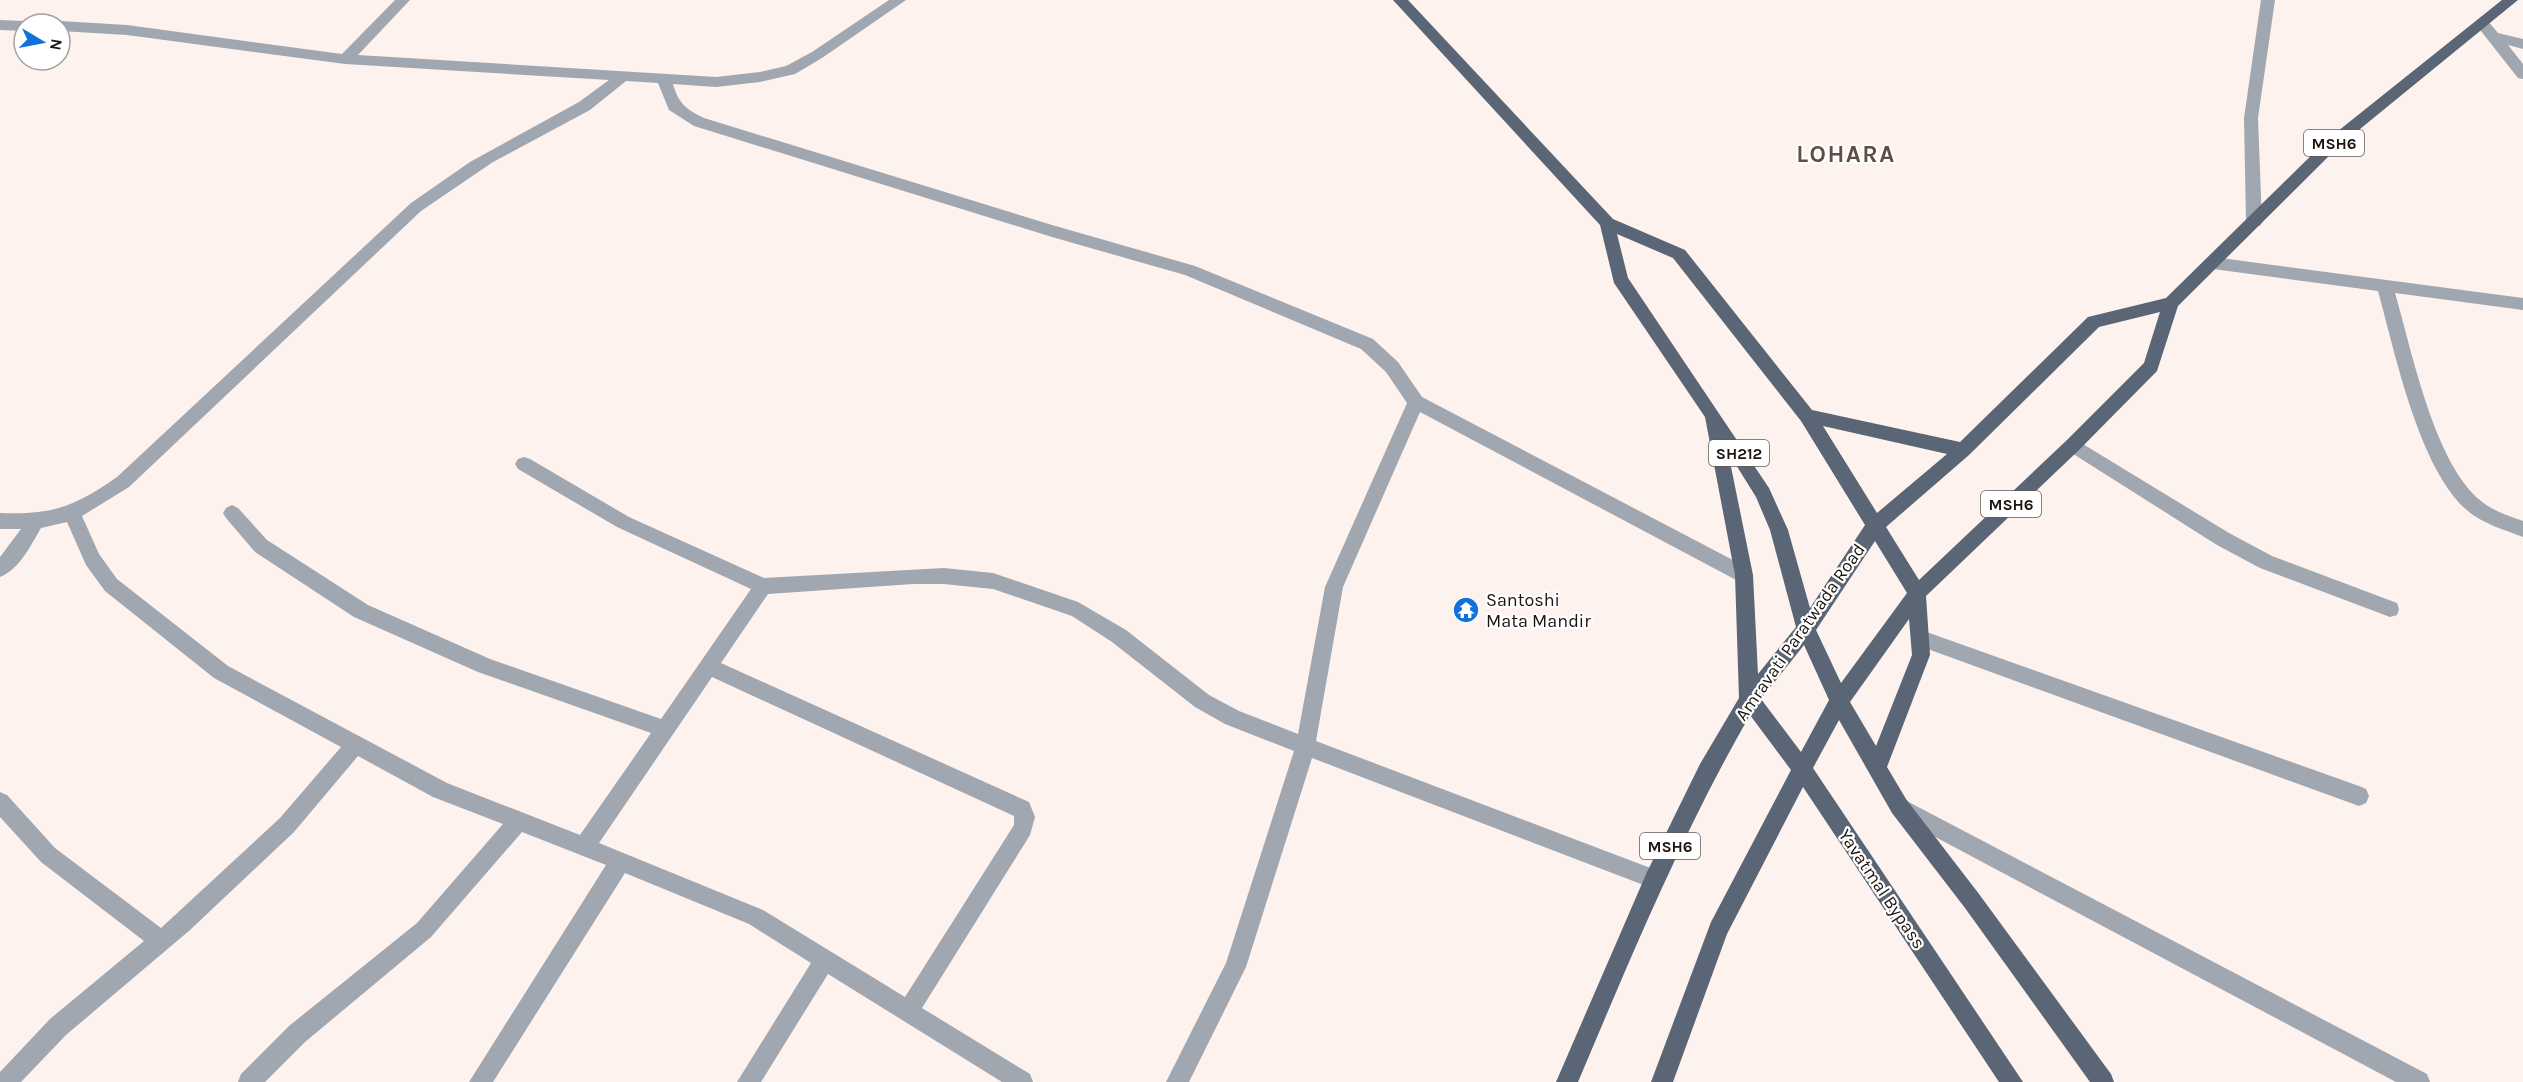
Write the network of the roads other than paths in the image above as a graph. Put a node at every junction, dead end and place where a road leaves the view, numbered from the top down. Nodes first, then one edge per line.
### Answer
1 (403, 0) edge
2 (899, 0) edge
3 (1400, 0) edge
4 (2268, 0) edge
5 (2511, 0) edge
6 (2482, 23) junction
7 (72, 27) edge
8 (2493, 37) junction
9 (2523, 44) edge
10 (345, 59) junction
11 (2523, 74) edge
12 (623, 76) junction
13 (664, 79) junction
14 (2254, 222) junction
15 (1607, 223) junction
16 (2213, 263) junction
17 (2385, 286) junction
18 (2171, 303) junction
19 (2523, 304) edge
20 (1416, 402) junction
21 (1709, 409) junction
22 (1807, 416) junction
23 (2073, 445) junction
24 (1963, 450) junction
25 (524, 464) dead end
26 (72, 513) junction
27 (232, 513) dead end
28 (0, 521) edge
29 (34, 523) junction
30 (1874, 527) junction
31 (2523, 529) edge
32 (0, 569) edge
33 (1744, 575) junction
34 (763, 586) junction
35 (1917, 593) junction
36 (2390, 609) dead end
37 (1806, 629) junction
38 (1921, 638) junction
39 (708, 666) junction
40 (1749, 699) junction
41 (1839, 701) junction
42 (665, 729) junction
43 (356, 744) junction
44 (1306, 745) junction
45 (1802, 768) junction
46 (1877, 768) junction
47 (2359, 796) dead end
48 (0, 802) edge
49 (1899, 807) junction
50 (519, 821) junction
51 (585, 846) junction
52 (621, 861) junction
53 (1654, 879) junction
54 (161, 941) junction
55 (825, 960) junction
56 (908, 1011) junction
57 (6, 1082) edge
58 (249, 1082) edge
59 (480, 1082) edge
60 (748, 1082) edge
61 (1022, 1082) edge
62 (1177, 1082) edge
63 (1567, 1082) edge
64 (1662, 1082) edge
65 (2012, 1082) edge
66 (2103, 1082) edge
67 (2419, 1082) edge

1 - 10 street
2 - 13 street
3 - 15 main road, SH212
4 - 14 street
5 - 6 main road, Amravati Paratwada Road / MSH6
6 - 8 street
6 - 14 main road, Amravati Paratwada Road / MSH6
7 - 10 street
8 - 9 street
8 - 11 street
10 - 12 street
12 - 13 street
12 - 26 street
13 - 20 street
14 - 16 main road, Amravati Paratwada Road / MSH6
15 - 21 main road, SH212
15 - 22 main road, SH212
16 - 17 street
16 - 18 main road, Amravati Paratwada Road / MSH6
17 - 19 street
17 - 31 street
18 - 23 main road, Amravati Paratwada Road / MSH6
18 - 24 main road, Amravati Paratwada Road / MSH6
20 - 33 street
20 - 44 street
21 - 33 main road
21 - 37 main road, SH212
22 - 24 main road
22 - 30 main road, SH212
23 - 35 main road, Amravati Paratwada Road / MSH6
23 - 36 street
24 - 30 main road, Amravati Paratwada Road / MSH6
25 - 34 street
26 - 29 street
26 - 43 street
27 - 42 street
28 - 29 street
29 - 32 street
30 - 35 main road, SH212
30 - 37 main road, Amravati Paratwada Road / MSH6
33 - 40 main road
34 - 39 street
34 - 44 street
35 - 38 main road
35 - 41 main road, Amravati Paratwada Road / MSH6
37 - 40 main road, Amravati Paratwada Road / MSH6
37 - 41 main road, SH212
38 - 46 main road
38 - 47 street
39 - 42 street
39 - 56 street
40 - 45 main road, Yavatmal Bypass
40 - 53 main road, Amravati Paratwada Road / MSH6
41 - 45 main road, Amravati Paratwada Road / MSH6
41 - 46 main road
42 - 51 street
43 - 50 street
43 - 54 street
44 - 53 street
44 - 62 street
45 - 64 main road, Amravati Paratwada Road / MSH6
45 - 65 main road, Yavatmal Bypass
46 - 49 main road
48 - 54 street
49 - 66 main road
49 - 67 street
50 - 51 street
50 - 58 street
51 - 52 street
52 - 55 street
52 - 59 street
53 - 63 main road, Amravati Paratwada Road / MSH6
54 - 57 street
55 - 56 street
55 - 60 street
56 - 61 street

